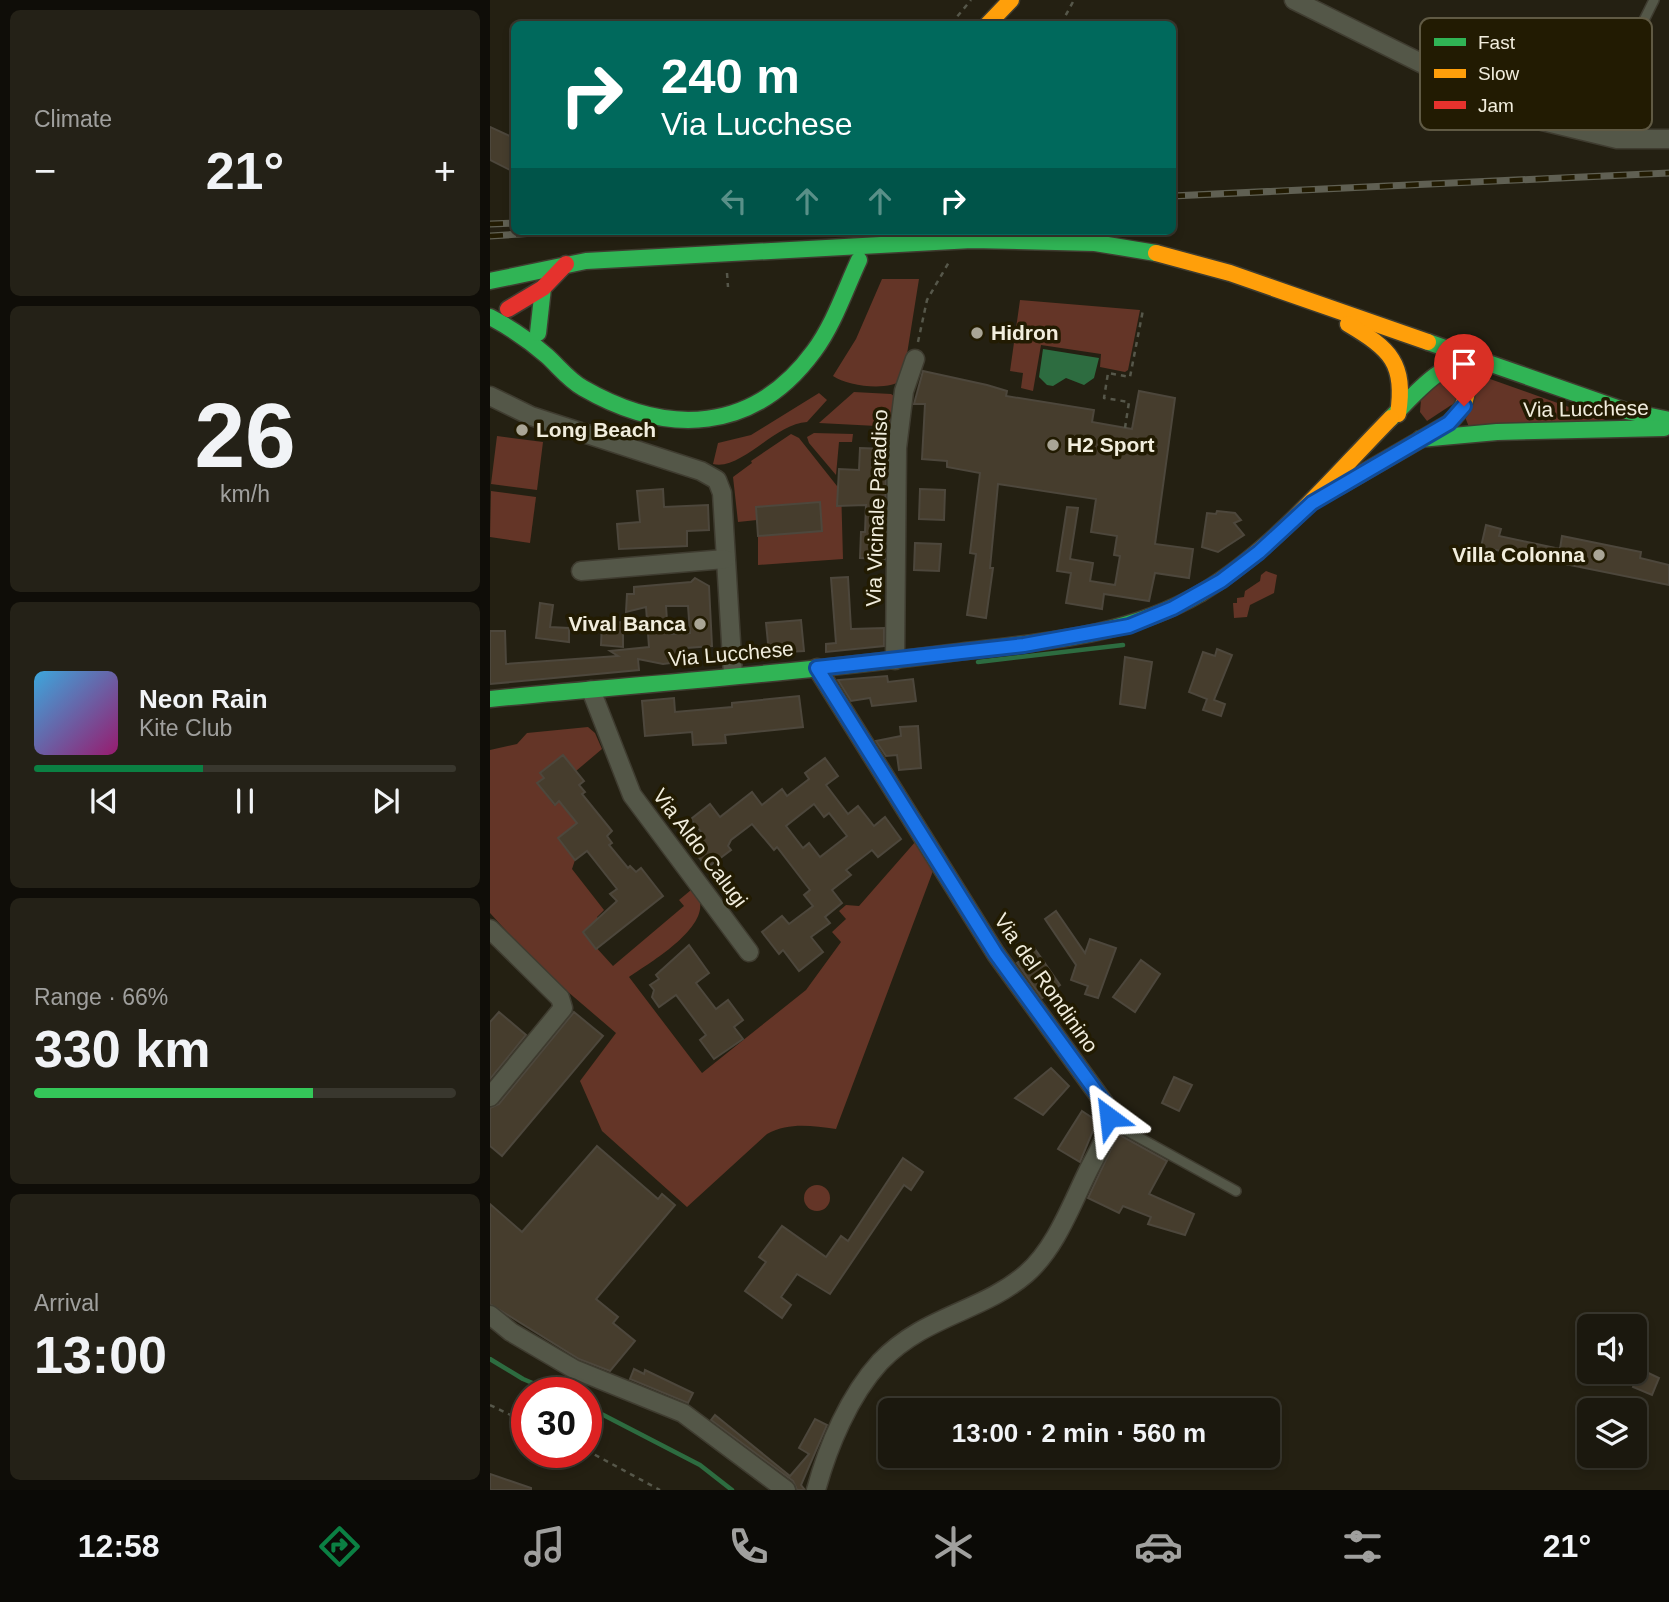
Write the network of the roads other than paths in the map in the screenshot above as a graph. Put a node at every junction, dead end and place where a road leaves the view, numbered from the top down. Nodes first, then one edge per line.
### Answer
1 (1011, 0) edge
2 (1294, 0) edge
3 (1654, 0) edge
4 (1644, 18) edge
5 (991, 21) edge
6 (1420, 62) edge
7 (1576, 130) edge
8 (1584, 132) joint
9 (1669, 139) edge
10 (859, 260) dead end
11 (566, 264) junction
12 (519, 275) junction
13 (490, 281) edge
14 (543, 288) junction
15 (1302, 298) junction
16 (496, 309) edge
17 (538, 333) junction
18 (1461, 355) junction
19 (915, 359) road end
20 (594, 393) junction
21 (490, 396) edge
22 (1398, 414) junction
23 (1669, 420) edge
24 (1669, 428) edge
25 (1420, 439) junction
26 (1312, 503) junction
27 (725, 559) junction
28 (581, 571) dead end
29 (895, 660) junction
30 (817, 668) junction
31 (733, 675) junction
32 (591, 690) junction
33 (490, 699) edge
34 (490, 929) edge
35 (749, 952) dead end
36 (490, 1097) edge
37 (1109, 1121) junction
38 (1236, 1191) dead end
39 (490, 1315) edge
40 (786, 1490) edge
41 (816, 1490) edge

1 - 5 street
2 - 6 street
3 - 4 lane
7 - 8 street
8 - 9 street
10 - 20 street
11 - 12 street, Via Lucchese
11 - 14 street
11 - 15 street, Via Lucchese
12 - 13 street, Via Lucchese
12 - 16 street
14 - 16 street
14 - 17 street
15 - 18 street, Via Lucchese
15 - 22 street, Via Lucchese
16 - 17 street
16 - 20 street
17 - 20 street
18 - 22 street, Via Lucchese
18 - 23 street, Via Lucchese
18 - 25 street, Via Lucchese
19 - 29 street, Via Vicinale Paradiso
21 - 27 street
22 - 26 street, Via Lucchese
24 - 25 street, Via Lucchese
25 - 26 street, Via Lucchese
26 - 29 street, Via Lucchese
27 - 28 street
27 - 31 street
29 - 30 street, Via Lucchese
30 - 31 street, Via Lucchese
30 - 37 street, Via del Rondinino
31 - 32 street, Via Lucchese
32 - 33 street, Via Lucchese
32 - 35 street, Via Aldo Calugi
34 - 36 street
37 - 38 lane
37 - 41 street
39 - 40 street

